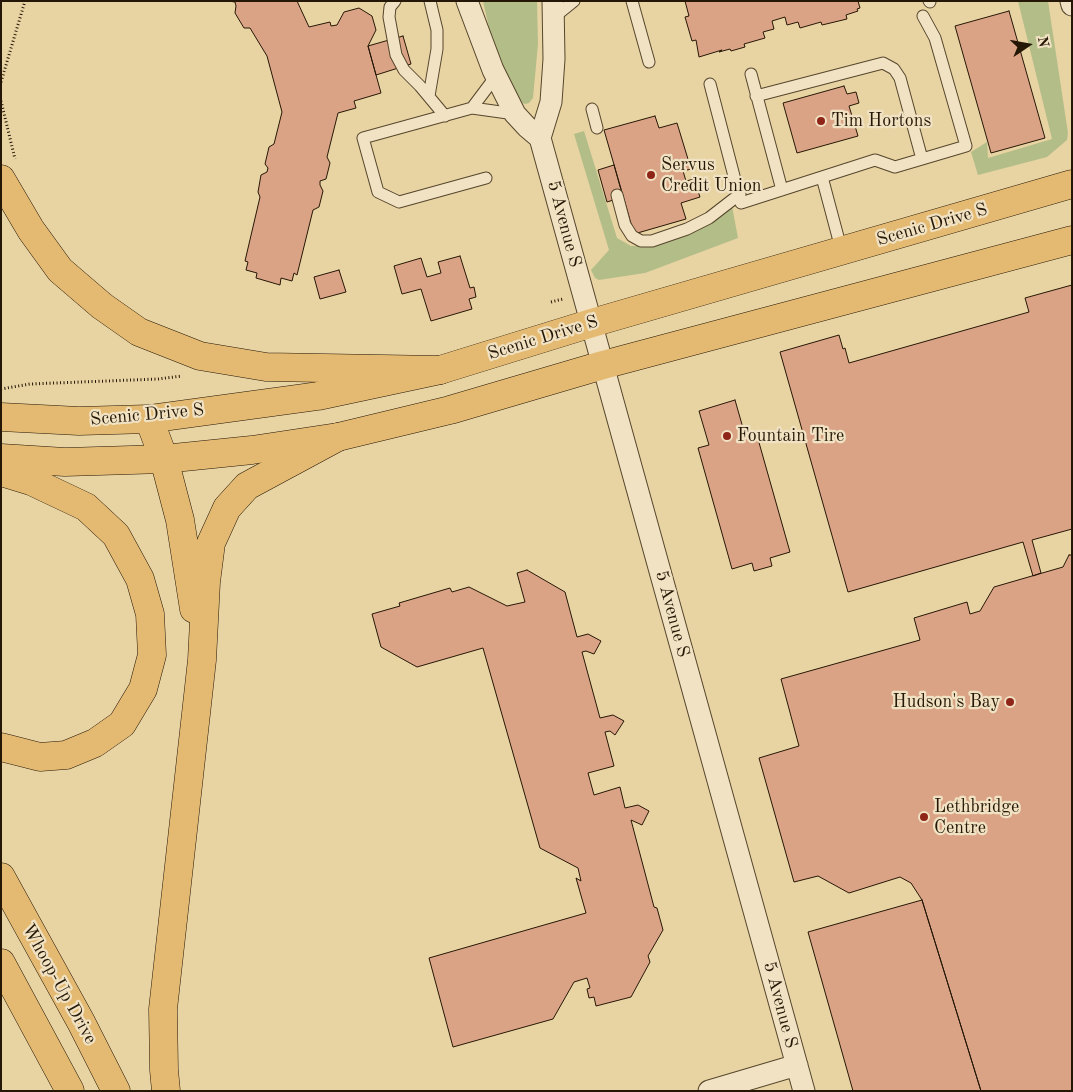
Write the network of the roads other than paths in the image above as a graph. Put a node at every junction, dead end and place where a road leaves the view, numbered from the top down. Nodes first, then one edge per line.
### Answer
1 (395, 1) edge
2 (430, 1) edge
3 (467, 1) edge
4 (574, 1) edge
5 (632, 1) edge
6 (1071, 1) edge
7 (1072, 5) edge
8 (553, 10) edge
9 (923, 16) dead end
10 (649, 62) dead end
11 (751, 74) dead end
12 (496, 76) junction
13 (710, 84) dead end
14 (429, 96) junction
15 (756, 96) junction
16 (472, 108) junction
17 (592, 109) dead end
18 (515, 114) junction
19 (445, 116) junction
20 (598, 128) dead end
21 (540, 138) junction
22 (922, 159) junction
23 (9, 170) edge
24 (822, 177) junction
25 (486, 178) dead end
26 (1072, 184) edge
27 (782, 190) junction
28 (740, 194) junction
29 (617, 195) dead end
30 (1072, 240) edge
31 (842, 252) junction
32 (592, 323) junction
33 (603, 364) junction
34 (440, 370) junction
35 (1, 417) edge
36 (150, 419) junction
37 (338, 437) junction
38 (1, 458) edge
39 (164, 459) junction
40 (1, 472) edge
41 (202, 660) junction
42 (1, 747) edge
43 (1, 877) edge
44 (1, 963) edge
45 (1, 1003) edge
46 (797, 1065) junction
47 (68, 1087) edge
48 (116, 1091) edge
49 (166, 1091) edge
50 (709, 1091) edge
51 (804, 1091) edge

1 - 14 lane
2 - 14 lane
3 - 12 street
4 - 8 lane
5 - 10 lane
6 - 7 street
8 - 21 street
9 - 22 lane
11 - 15 lane
12 - 16 lane
12 - 18 street
13 - 28 lane
14 - 19 lane
15 - 22 lane
15 - 27 lane
16 - 18 lane
16 - 19 lane
17 - 20 lane
18 - 21 street
19 - 25 lane
21 - 32 street, 5 Avenue S
22 - 24 lane
23 - 34 main road
24 - 27 lane
24 - 31 lane
26 - 31 main road, Scenic Drive S
27 - 28 lane
28 - 29 lane
30 - 33 main road
31 - 32 main road, Scenic Drive S
32 - 33 street, 5 Avenue S
32 - 34 main road, Scenic Drive S
33 - 37 main road
33 - 46 street, 5 Avenue S
34 - 36 main road, Scenic Drive S
35 - 36 main road, Scenic Drive S
36 - 39 main road
37 - 39 main road
37 - 41 main road
38 - 39 main road
39 - 41 main road
40 - 42 main road
41 - 49 main road
43 - 48 main road, Whoop-Up Drive
44 - 47 main road
45 - 47 main road
46 - 50 street
46 - 51 street, 5 Avenue S

